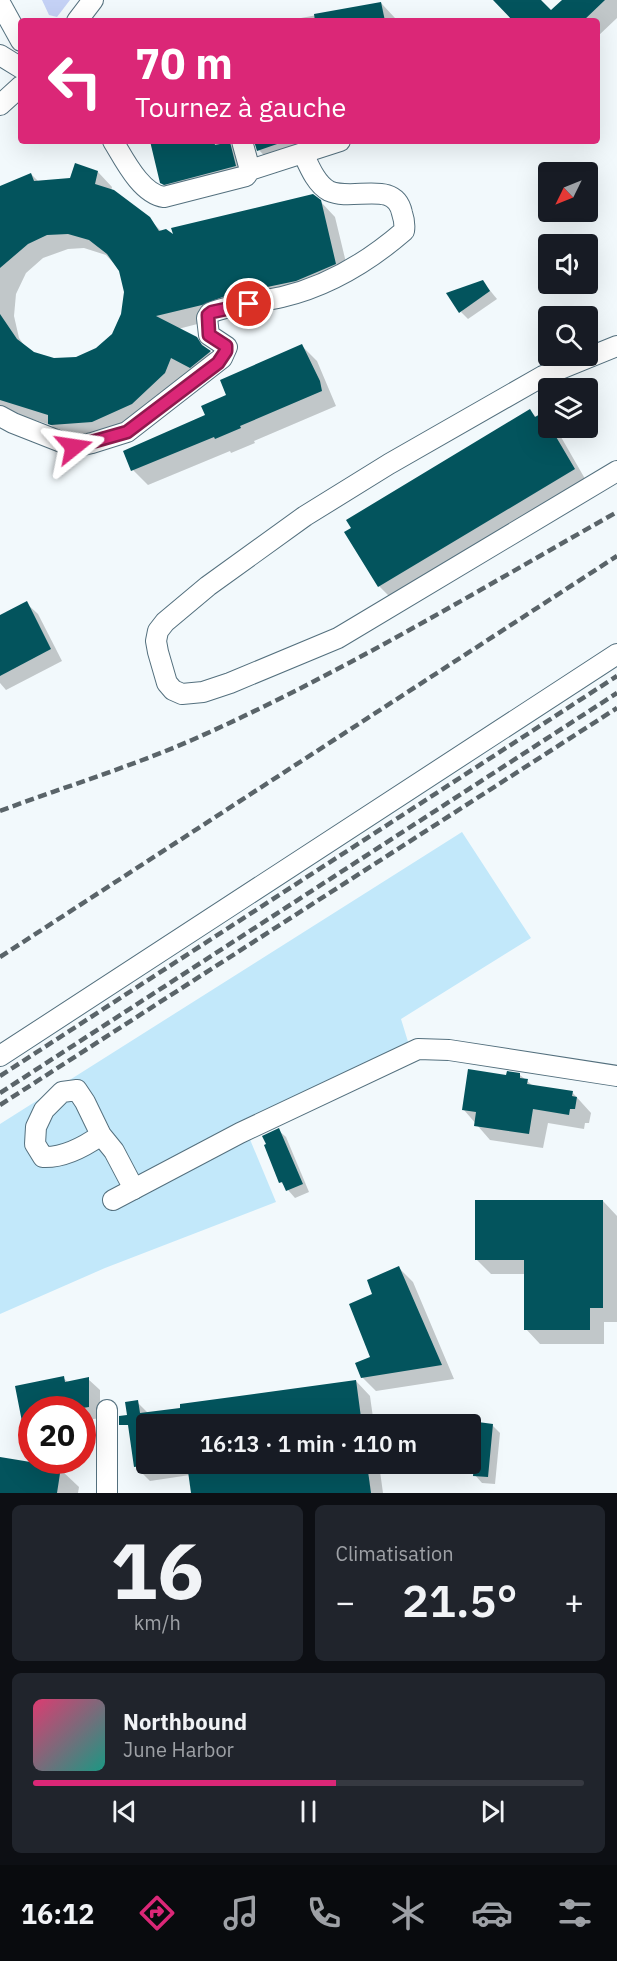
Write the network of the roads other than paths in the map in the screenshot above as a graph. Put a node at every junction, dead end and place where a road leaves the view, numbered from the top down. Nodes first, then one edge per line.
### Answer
1 (93, 0) edge
2 (0, 3) edge
3 (79, 18) edge
4 (18, 35) edge
5 (0, 56) edge
6 (18, 67) edge
7 (18, 89) edge
8 (0, 105) edge
9 (115, 144) edge
10 (243, 144) edge
11 (331, 144) edge
12 (303, 153) junction
13 (250, 170) junction
14 (617, 346) edge
15 (0, 416) edge
16 (617, 471) edge
17 (617, 654) edge
18 (0, 1056) edge
19 (617, 1076) edge
20 (101, 1135) dead end
21 (134, 1189) junction
22 (113, 1200) dead end
23 (107, 1410) dead end
24 (107, 1493) edge

1 - 3 street
2 - 4 street
5 - 6 street
7 - 8 street
9 - 13 street
10 - 13 street
11 - 12 street
12 - 13 street
12 - 15 street
14 - 16 street
17 - 18 street
19 - 21 street
20 - 21 street
21 - 22 street
23 - 24 street

